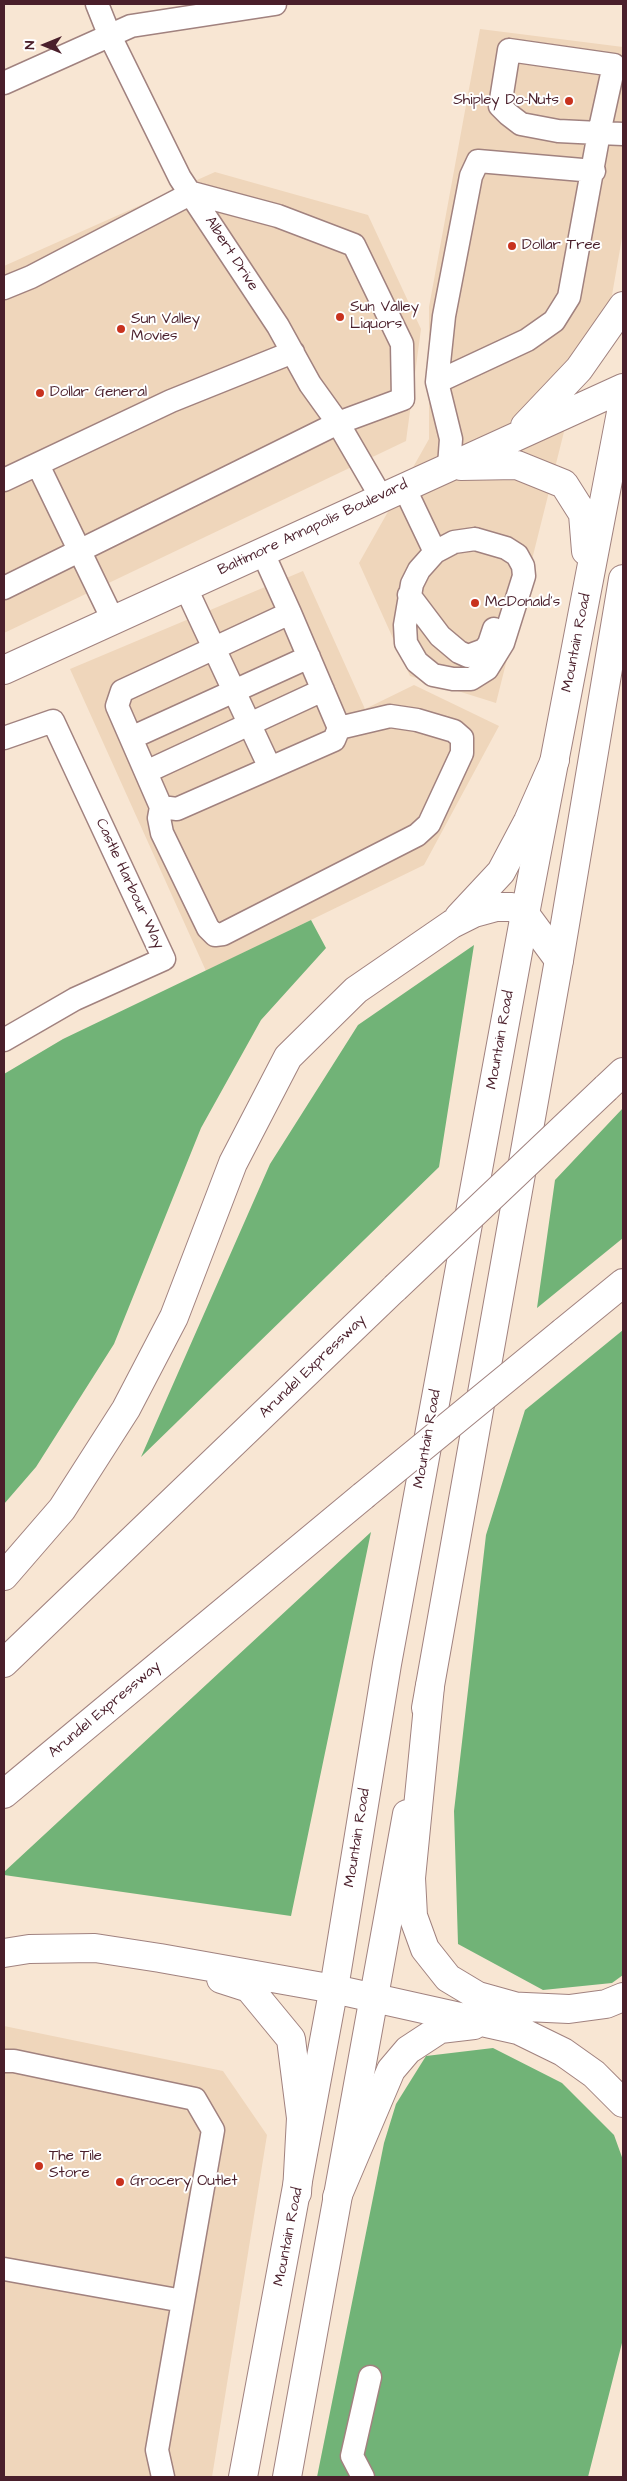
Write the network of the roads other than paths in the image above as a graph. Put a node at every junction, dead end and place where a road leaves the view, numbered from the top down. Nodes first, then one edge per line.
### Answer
1 (97, 4) edge
2 (275, 4) edge
3 (109, 34) junction
4 (4, 83) edge
5 (599, 133) junction
6 (623, 134) edge
7 (594, 171) junction
8 (192, 193) junction
9 (4, 288) edge
10 (623, 306) edge
11 (293, 352) junction
12 (437, 382) junction
13 (623, 388) edge
14 (623, 402) edge
15 (338, 423) junction
16 (517, 435) junction
17 (38, 464) junction
18 (449, 466) junction
19 (4, 480) edge
20 (393, 492) junction
21 (79, 550) junction
22 (262, 551) junction
23 (435, 552) junction
24 (524, 574) junction
25 (623, 579) edge
26 (589, 584) junction
27 (186, 586) junction
28 (4, 588) edge
29 (409, 595) junction
30 (290, 613) junction
31 (112, 620) junction
32 (214, 648) junction
33 (309, 656) junction
34 (4, 670) edge
35 (234, 689) junction
36 (323, 690) junction
37 (250, 724) junction
38 (339, 728) junction
39 (4, 738) edge
40 (131, 738) junction
41 (555, 760) junction
42 (270, 768) junction
43 (146, 772) junction
44 (161, 806) junction
45 (524, 914) junction
46 (452, 924) junction
47 (559, 960) junction
48 (4, 1040) edge
49 (614, 1080) edge
50 (623, 1283) edge
51 (4, 1576) edge
52 (4, 1663) edge
53 (430, 1686) junction
54 (4, 1794) edge
55 (4, 1953) edge
56 (160, 1958) junction
57 (335, 1982) junction
58 (375, 1990) junction
59 (623, 1997) edge
60 (519, 2019) junction
61 (4, 2060) edge
62 (623, 2103) edge
63 (297, 2193) junction
64 (336, 2198) junction
65 (4, 2269) edge
66 (183, 2301) junction
67 (370, 2377) dead end
68 (163, 2477) edge
69 (244, 2477) edge
70 (287, 2477) edge
71 (363, 2477) edge

1 - 3 street, Albert Drive
2 - 3 street
3 - 4 street
3 - 8 street, Albert Drive
5 - 5 street
5 - 6 street
5 - 7 street
7 - 12 street
7 - 12 street
8 - 9 street
8 - 11 street, Albert Drive
8 - 15 street
10 - 16 main road
11 - 15 street, Albert Drive
11 - 17 street
12 - 18 street
13 - 16 main road, Baltimore Annapolis Boulevard
14 - 26 main road, Mountain Road
15 - 20 street, Albert Drive
15 - 21 street
16 - 18 main road, Baltimore Annapolis Boulevard
17 - 19 street
17 - 21 street
18 - 20 main road, Baltimore Annapolis Boulevard
18 - 26 main road
20 - 22 main road, Baltimore Annapolis Boulevard
20 - 23 street, Albert Drive
21 - 28 street
21 - 31 street
22 - 27 main road, Baltimore Annapolis Boulevard
22 - 30 street
23 - 24 street
23 - 29 street
24 - 29 street
24 - 29 street
25 - 47 main road
26 - 41 main road, Mountain Road
27 - 31 main road, Baltimore Annapolis Boulevard
27 - 32 street
30 - 32 street
30 - 33 street
31 - 34 main road, Baltimore Annapolis Boulevard
32 - 35 street
32 - 40 street
33 - 35 street
33 - 36 street
35 - 37 street
35 - 40 street
36 - 37 street
36 - 38 street
37 - 42 street
37 - 43 street
38 - 42 street
38 - 44 street
39 - 48 street, Castle Harbour Way
40 - 43 street
41 - 45 main road, Mountain Road
41 - 46 main road
42 - 44 street
43 - 44 street
45 - 46 main road
45 - 47 main road
45 - 57 main road, Mountain Road
46 - 51 main road
47 - 53 main road
49 - 52 main road, Arundel Expressway, bridge
50 - 54 main road, Arundel Expressway, bridge
53 - 58 main road
53 - 60 main road
55 - 56 main road
56 - 57 main road
56 - 63 main road
57 - 58 main road
57 - 63 main road, Mountain Road
58 - 60 main road
58 - 64 main road
59 - 60 main road
60 - 62 main road
60 - 64 main road
61 - 66 street
63 - 69 main road, Mountain Road
64 - 70 main road
65 - 66 street
66 - 68 street
67 - 71 street

